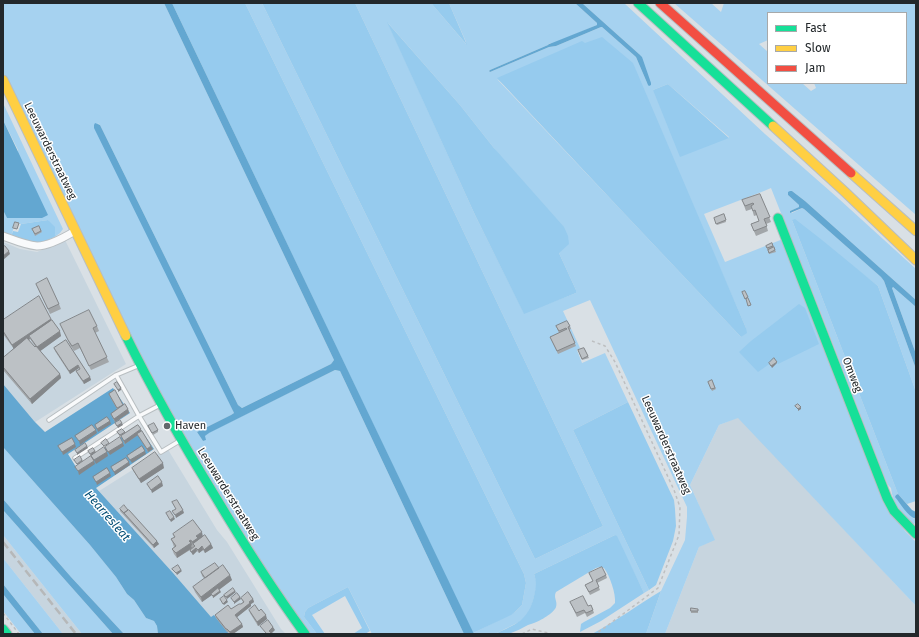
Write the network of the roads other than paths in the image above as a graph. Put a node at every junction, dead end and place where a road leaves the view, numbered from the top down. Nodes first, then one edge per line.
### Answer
1 (638, 3) edge
2 (660, 3) edge
3 (3, 80) edge
4 (845, 192) junction
5 (895, 213) junction
6 (778, 218) dead end
7 (916, 228) edge
8 (75, 231) junction
9 (916, 232) edge
10 (3, 236) edge
11 (916, 253) edge
12 (916, 260) edge
13 (140, 365) junction
14 (116, 376) junction
15 (160, 404) junction
16 (139, 416) junction
17 (49, 420) dead end
18 (181, 440) junction
19 (75, 458) edge
20 (916, 534) edge
21 (3, 629) edge
22 (7, 634) edge
23 (305, 634) edge

1 - 4 main road
2 - 5 main road
3 - 8 main road, Leeuwarderstraatweg
4 - 11 main road
4 - 12 main road
5 - 7 main road
5 - 9 main road
6 - 20 main road, Omweg
8 - 10 street
8 - 13 main road, Leeuwarderstraatweg
13 - 14 lane
13 - 15 main road, Leeuwarderstraatweg
14 - 16 lane
14 - 17 lane
15 - 16 lane
15 - 18 main road, Leeuwarderstraatweg
16 - 18 lane
16 - 19 lane
18 - 23 main road, Leeuwarderstraatweg
21 - 22 main road

